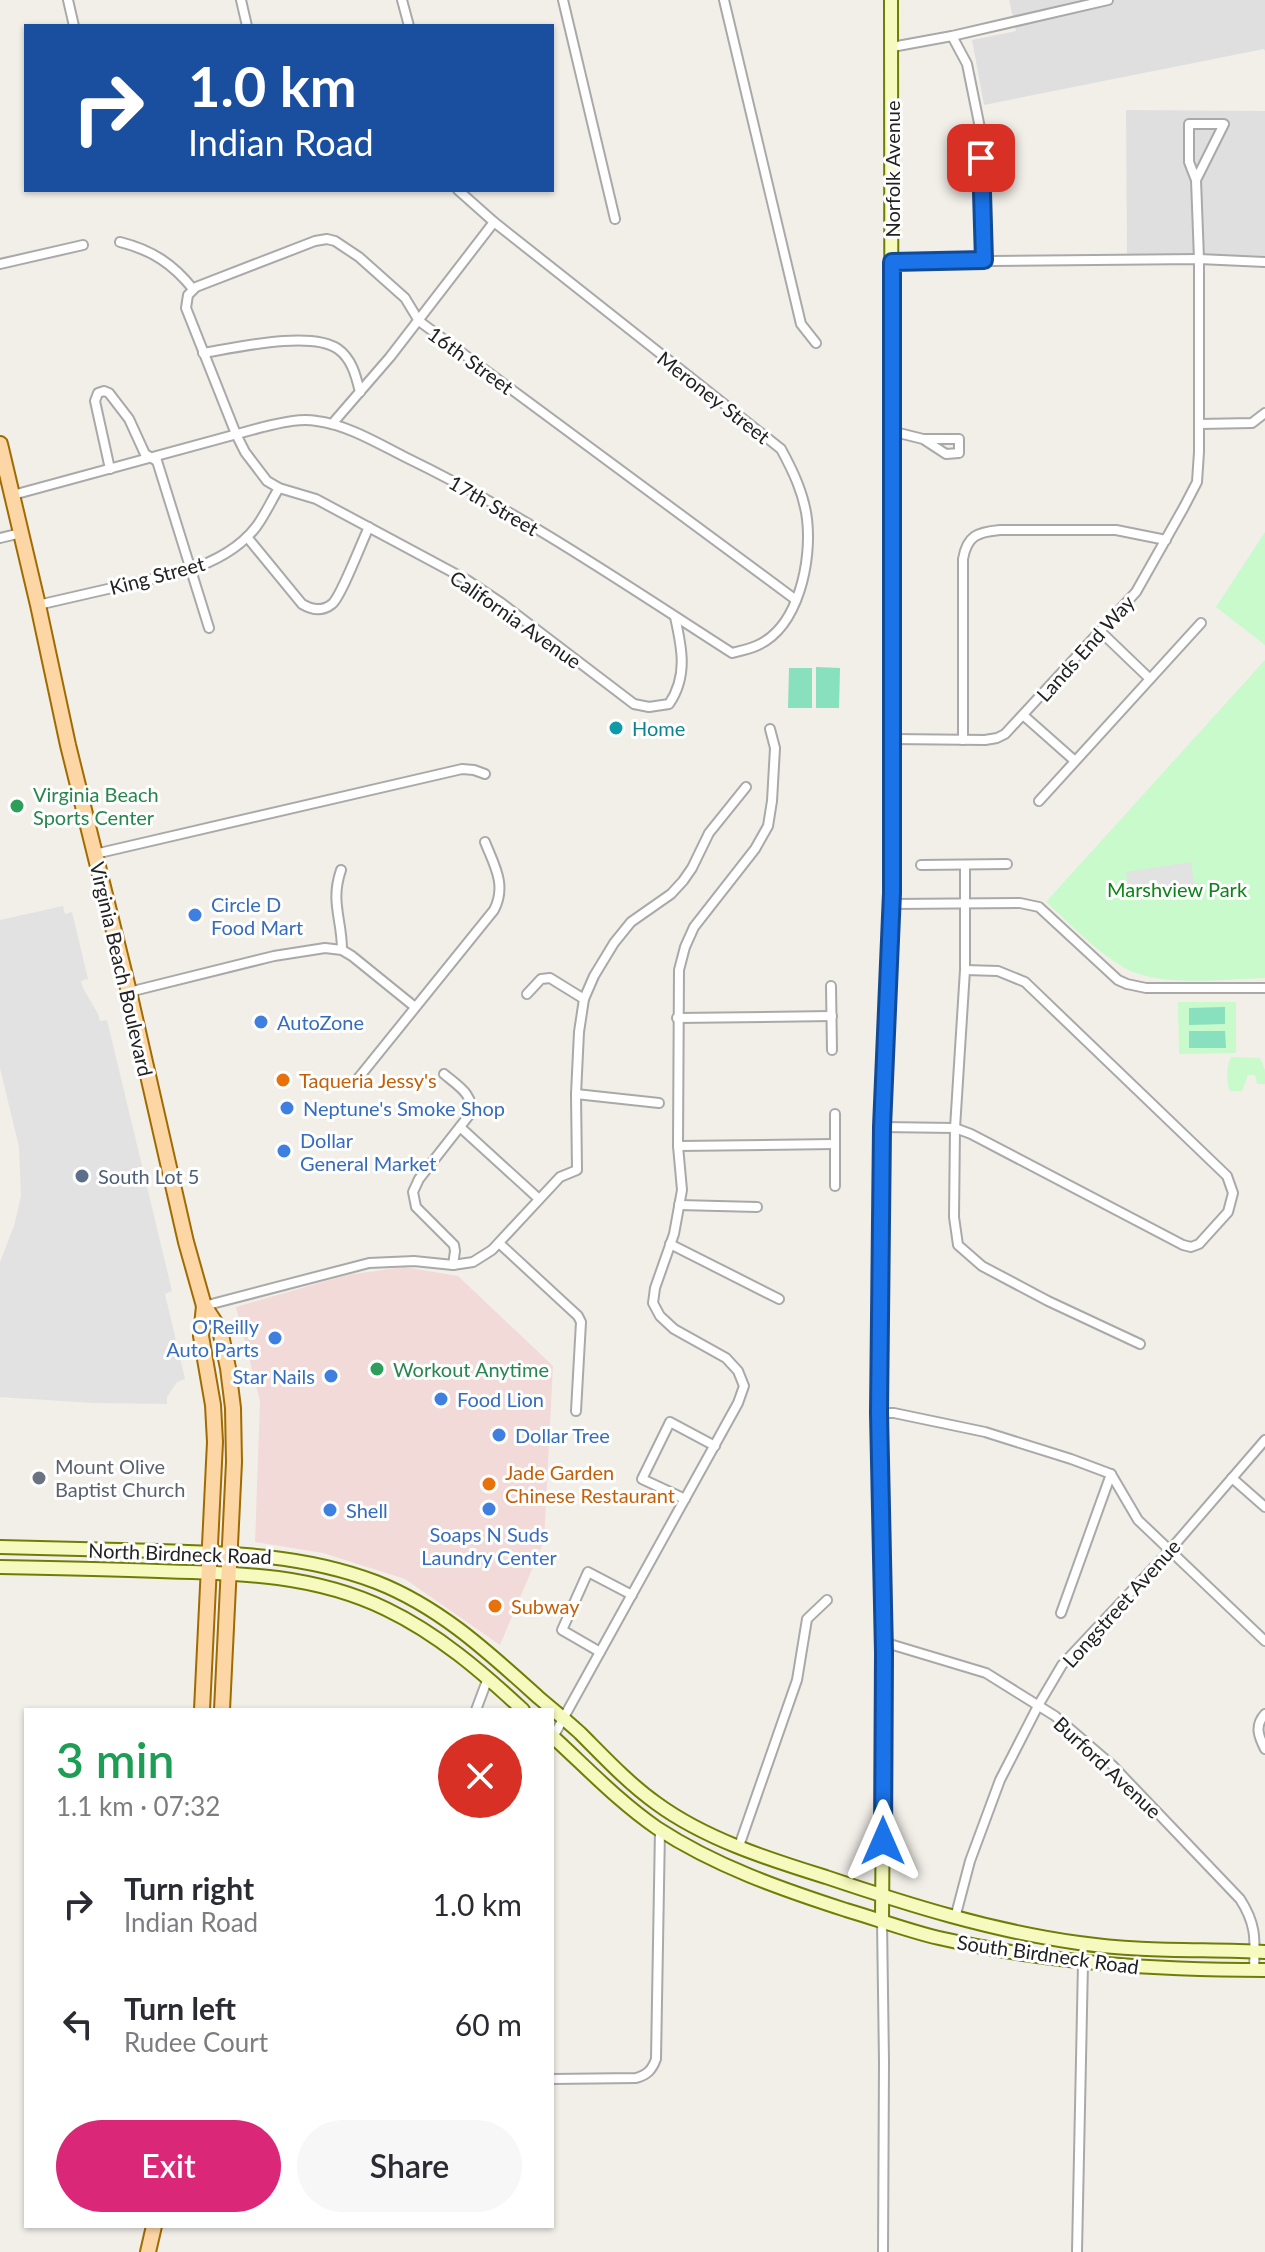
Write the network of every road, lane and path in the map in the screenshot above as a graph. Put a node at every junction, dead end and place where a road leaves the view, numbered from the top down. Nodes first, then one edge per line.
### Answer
1 (68, 0) edge
2 (241, 0) edge
3 (402, 0) edge
4 (563, 0) edge
5 (724, 0) edge
6 (891, 0) edge
7 (1108, 0) edge
8 (1092, 2) edge
9 (74, 24) edge
10 (247, 24) edge
11 (408, 24) edge
12 (952, 36) junction
13 (892, 47) junction
14 (1196, 180) junction
15 (460, 192) edge
16 (615, 219) dead end
17 (494, 222) junction
18 (120, 242) dead end
19 (83, 245) dead end
20 (1199, 259) junction
21 (984, 260) junction
22 (892, 262) junction
23 (1265, 262) edge
24 (0, 264) edge
25 (193, 289) junction
26 (419, 321) junction
27 (816, 343) dead end
28 (203, 353) junction
29 (360, 392) junction
30 (1265, 413) edge
31 (332, 424) junction
32 (1199, 424) junction
33 (891, 431) junction
34 (236, 434) junction
35 (923, 439) dead end
36 (0, 444) edge
37 (153, 457) junction
38 (110, 469) junction
39 (279, 488) junction
40 (13, 495) junction
41 (369, 527) junction
42 (21, 533) junction
43 (247, 537) junction
44 (0, 538) edge
45 (1166, 540) junction
46 (191, 569) junction
47 (796, 600) junction
48 (38, 605) junction
49 (675, 617) junction
50 (1201, 623) dead end
51 (209, 628) dead end
52 (1100, 631) junction
53 (732, 653) joint
54 (1150, 679) junction
55 (1023, 715) junction
56 (770, 729) dead end
57 (892, 739) junction
58 (963, 740) junction
59 (1075, 761) junction
60 (485, 774) dead end
61 (746, 787) dead end
62 (1039, 801) dead end
63 (485, 842) dead end
64 (95, 854) junction
65 (1007, 864) dead end
66 (921, 865) dead end
67 (965, 865) junction
68 (341, 870) dead end
69 (892, 904) junction
70 (965, 904) junction
71 (342, 950) junction
72 (965, 970) junction
73 (831, 986) dead end
74 (1265, 988) edge
75 (129, 992) junction
76 (527, 994) dead end
77 (584, 999) junction
78 (415, 1007) junction
79 (832, 1016) junction
80 (677, 1018) junction
81 (832, 1050) dead end
82 (444, 1074) dead end
83 (356, 1081) dead end
84 (576, 1094) junction
85 (659, 1103) dead end
86 (835, 1114) dead end
87 (460, 1127) junction
88 (882, 1127) junction
89 (955, 1128) junction
90 (835, 1144) junction
91 (678, 1146) junction
92 (835, 1186) dead end
93 (539, 1199) junction
94 (679, 1205) junction
95 (757, 1207) dead end
96 (499, 1243) junction
97 (670, 1244) junction
98 (453, 1265) junction
99 (779, 1299) dead end
100 (204, 1306) junction
101 (1140, 1344) dead end
102 (576, 1411) dead end
103 (879, 1413) junction
104 (1265, 1440) edge
105 (715, 1446) junction
106 (1111, 1474) junction
107 (1232, 1478) junction
108 (685, 1499) junction
109 (1265, 1507) edge
110 (0, 1547) edge
111 (1170, 1550) junction
112 (210, 1552) junction
113 (230, 1553) junction
114 (0, 1567) edge
115 (209, 1572) junction
116 (229, 1573) junction
117 (632, 1595) junction
118 (827, 1600) dead end
119 (426, 1606) junction
120 (1061, 1613) dead end
121 (415, 1624) junction
122 (1265, 1641) edge
123 (883, 1642) junction
124 (600, 1652) junction
125 (488, 1678) junction
126 (1039, 1704) junction
127 (202, 1708) edge
128 (222, 1708) edge
129 (477, 1708) edge
130 (521, 1708) edge
131 (552, 1708) edge
132 (554, 1710) edge
133 (1265, 1714) edge
134 (563, 1718) junction
135 (554, 1734) edge
136 (554, 1737) edge
137 (1265, 1749) edge
138 (660, 1829) junction
139 (739, 1846) junction
140 (883, 1897) junction
141 (955, 1918) junction
142 (882, 1921) junction
143 (1260, 1952) edge
144 (1083, 1963) junction
145 (1259, 1970) edge
146 (554, 2079) edge
147 (154, 2228) edge
148 (148, 2252) edge
149 (883, 2252) edge
150 (1077, 2252) edge

1 - 9 street
2 - 10 street
3 - 11 street
4 - 16 street
5 - 27 street
6 - 13 main road, Norfolk Avenue
7 - 8 street
8 - 12 street
12 - 13 street
12 - 21 street
13 - 22 main road, Norfolk Avenue
14 - 14 street, Lands End Way
14 - 20 street, Lands End Way
15 - 17 street, Meroney Street
17 - 26 street
17 - 47 street, Meroney Street
18 - 25 street
19 - 24 street
20 - 21 street
20 - 23 street
20 - 32 street, Lands End Way
21 - 22 street
22 - 33 main road, Norfolk Avenue
25 - 26 street, 16th Street
25 - 28 street
26 - 29 street
26 - 47 street, 16th Street
28 - 29 street
28 - 34 street
29 - 31 street
30 - 32 street
31 - 34 street, 17th Street
31 - 49 street, 17th Street
32 - 45 street, Lands End Way
33 - 35 street
33 - 57 main road, Norfolk Avenue
34 - 37 street, 17th Street
34 - 39 street
36 - 40 main road, Virginia Beach Boulevard
37 - 38 street, 17th Street
37 - 38 street
37 - 46 street
38 - 40 street, 17th Street
39 - 41 street, California Avenue
39 - 43 street, King Street
40 - 42 main road, Virginia Beach Boulevard
41 - 43 street
41 - 49 street, California Avenue
42 - 44 street
42 - 48 main road, Virginia Beach Boulevard
43 - 46 street, King Street
45 - 52 street, Lands End Way
45 - 58 street
46 - 48 street, King Street
46 - 51 street
47 - 53 street, Meroney Street
48 - 64 main road, Virginia Beach Boulevard
49 - 53 street, 17th Street
50 - 54 street
52 - 54 street
52 - 55 street, Lands End Way
54 - 59 street
55 - 58 street, Lands End Way
55 - 59 street
56 - 80 street
57 - 58 street, Lands End Way
57 - 69 main road, Norfolk Avenue
59 - 62 street
60 - 64 street
61 - 77 street
63 - 78 street
64 - 75 main road, Virginia Beach Boulevard
65 - 67 street
66 - 67 street
67 - 70 street
68 - 71 street
69 - 70 street
69 - 88 main road, Norfolk Avenue
70 - 72 street
70 - 74 street
71 - 75 street
71 - 78 street
72 - 89 street
72 - 89 street
73 - 79 street
75 - 100 main road, Virginia Beach Boulevard
76 - 77 street
77 - 84 street
78 - 83 street
79 - 80 street
79 - 81 street
80 - 91 street
82 - 87 street
84 - 85 street
84 - 93 street
86 - 90 street
87 - 93 street
87 - 98 street
88 - 89 street
88 - 103 main road, Norfolk Avenue
89 - 101 street
90 - 91 street
90 - 92 street
91 - 94 street
93 - 96 street
94 - 95 street
94 - 97 street
96 - 98 street
96 - 102 street
97 - 99 street
97 - 105 street
98 - 100 street
100 - 112 main road, Virginia Beach Boulevard
100 - 113 main road, Virginia Beach Boulevard
103 - 106 street
103 - 123 main road, Norfolk Avenue
104 - 107 street, Longstreet Avenue
105 - 108 street
105 - 108 street
106 - 111 street
106 - 120 street
107 - 109 street
107 - 111 street, Longstreet Avenue
108 - 117 street
110 - 112 main road, North Birdneck Road
111 - 122 street
111 - 126 street, Longstreet Avenue
112 - 113 main road, North Birdneck Road
112 - 115 main road, Virginia Beach Boulevard
113 - 116 main road, Virginia Beach Boulevard
113 - 119 main road, North Birdneck Road
114 - 115 main road, North Birdneck Road
115 - 116 main road, North Birdneck Road
115 - 127 main road, Virginia Beach Boulevard
116 - 121 main road, North Birdneck Road
116 - 128 main road, Virginia Beach Boulevard
117 - 124 street
117 - 124 street
118 - 139 street
119 - 121 street
119 - 131 main road, North Birdneck Road
121 - 125 main road, North Birdneck Road
123 - 126 street, Burford Avenue
123 - 140 main road, Norfolk Avenue
124 - 134 street
125 - 129 street
125 - 130 main road, North Birdneck Road
126 - 141 street, Longstreet Avenue
126 - 143 street, Burford Avenue
132 - 134 main road, North Birdneck Road
133 - 137 street
134 - 135 street
134 - 139 main road, North Birdneck Road
136 - 138 main road
138 - 142 main road
138 - 146 street
139 - 140 main road, North Birdneck Road
140 - 141 main road, South Birdneck Road
140 - 142 main road, Norfolk Avenue
141 - 143 main road, South Birdneck Road
142 - 144 main road, South Birdneck Road
142 - 149 street
143 - 145 street, Burford Avenue
144 - 145 main road, South Birdneck Road
144 - 150 street
147 - 148 main road

